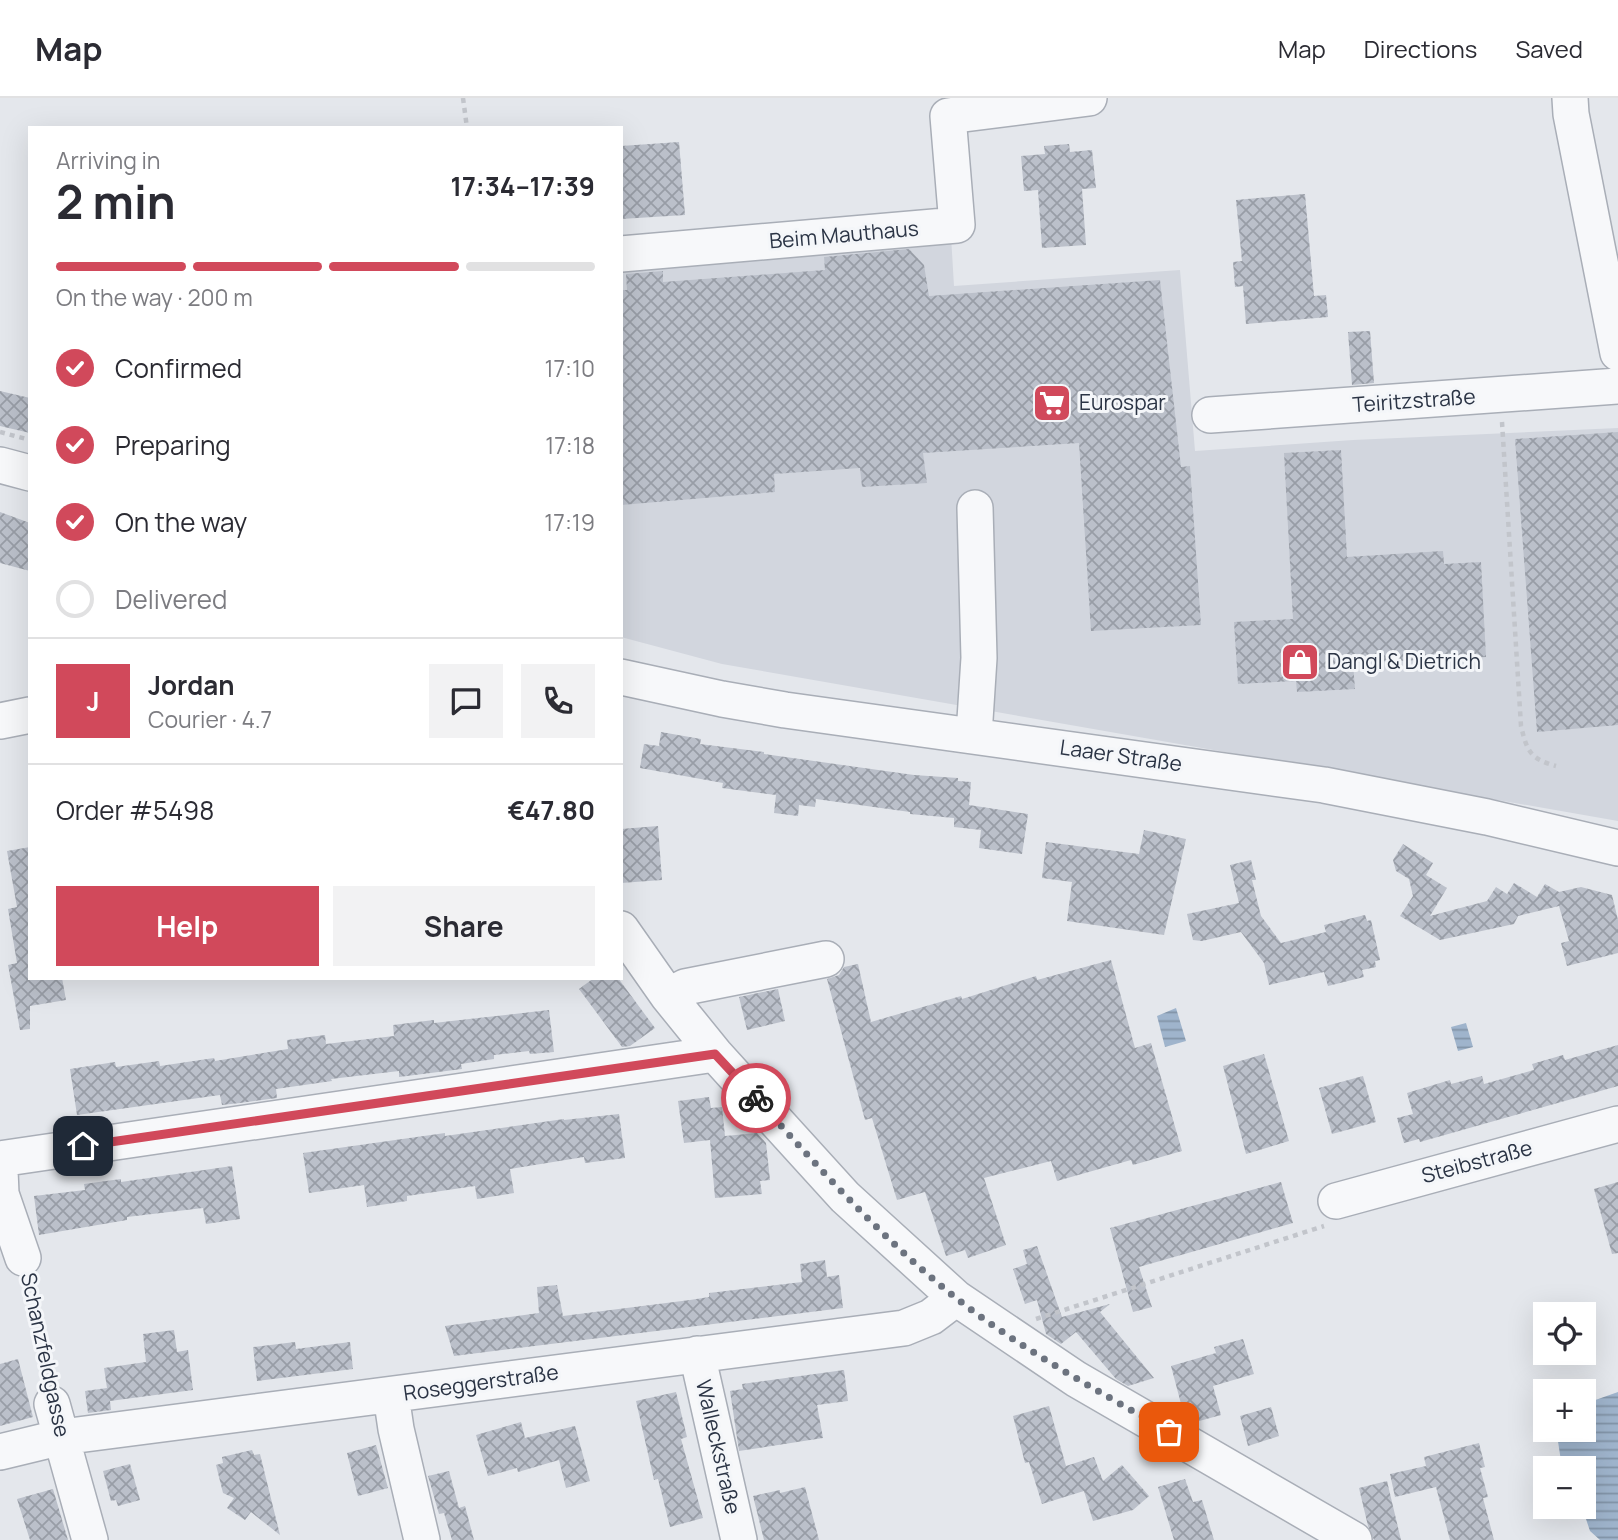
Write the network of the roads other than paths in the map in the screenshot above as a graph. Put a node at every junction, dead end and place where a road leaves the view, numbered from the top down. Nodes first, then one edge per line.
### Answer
1 (1089, 98) edge
2 (1570, 98) edge
3 (623, 254) edge
4 (1618, 354) edge
5 (1618, 386) edge
6 (1210, 415) dead end
7 (0, 465) edge
8 (28, 472) edge
9 (975, 508) dead end
10 (623, 677) edge
11 (28, 715) edge
12 (0, 722) edge
13 (974, 735) junction
14 (1618, 848) edge
15 (623, 932) edge
16 (826, 959) dead end
17 (668, 996) junction
18 (715, 1054) junction
19 (1618, 1124) edge
20 (0, 1159) edge
21 (0, 1170) edge
22 (1336, 1201) road end
23 (23, 1258) road end
24 (956, 1298) junction
25 (697, 1354) junction
26 (391, 1395) junction
27 (52, 1404) road end
28 (62, 1437) junction
29 (0, 1452) edge
30 (90, 1540) edge
31 (422, 1540) edge
32 (739, 1540) edge
33 (1354, 1540) edge

1 - 3 street, Beim Mauthaus
2 - 4 street
5 - 6 street, Teiritzstraße
7 - 8 street
9 - 13 street
10 - 13 street, Laaer Straße
11 - 12 street
13 - 14 street, Laaer Straße
15 - 17 street
16 - 17 street
17 - 18 street
18 - 20 street
18 - 24 street
19 - 22 street, Steibstraße
21 - 23 street, Schanzfeldgasse
24 - 25 street, Roseggerstraße
24 - 33 street
25 - 26 street, Roseggerstraße
25 - 32 street, Walleckstraße
26 - 28 street, Roseggerstraße
26 - 31 street
27 - 28 street, Schanzfeldgasse
28 - 29 street, Roseggerstraße
28 - 30 street, Schanzfeldgasse

